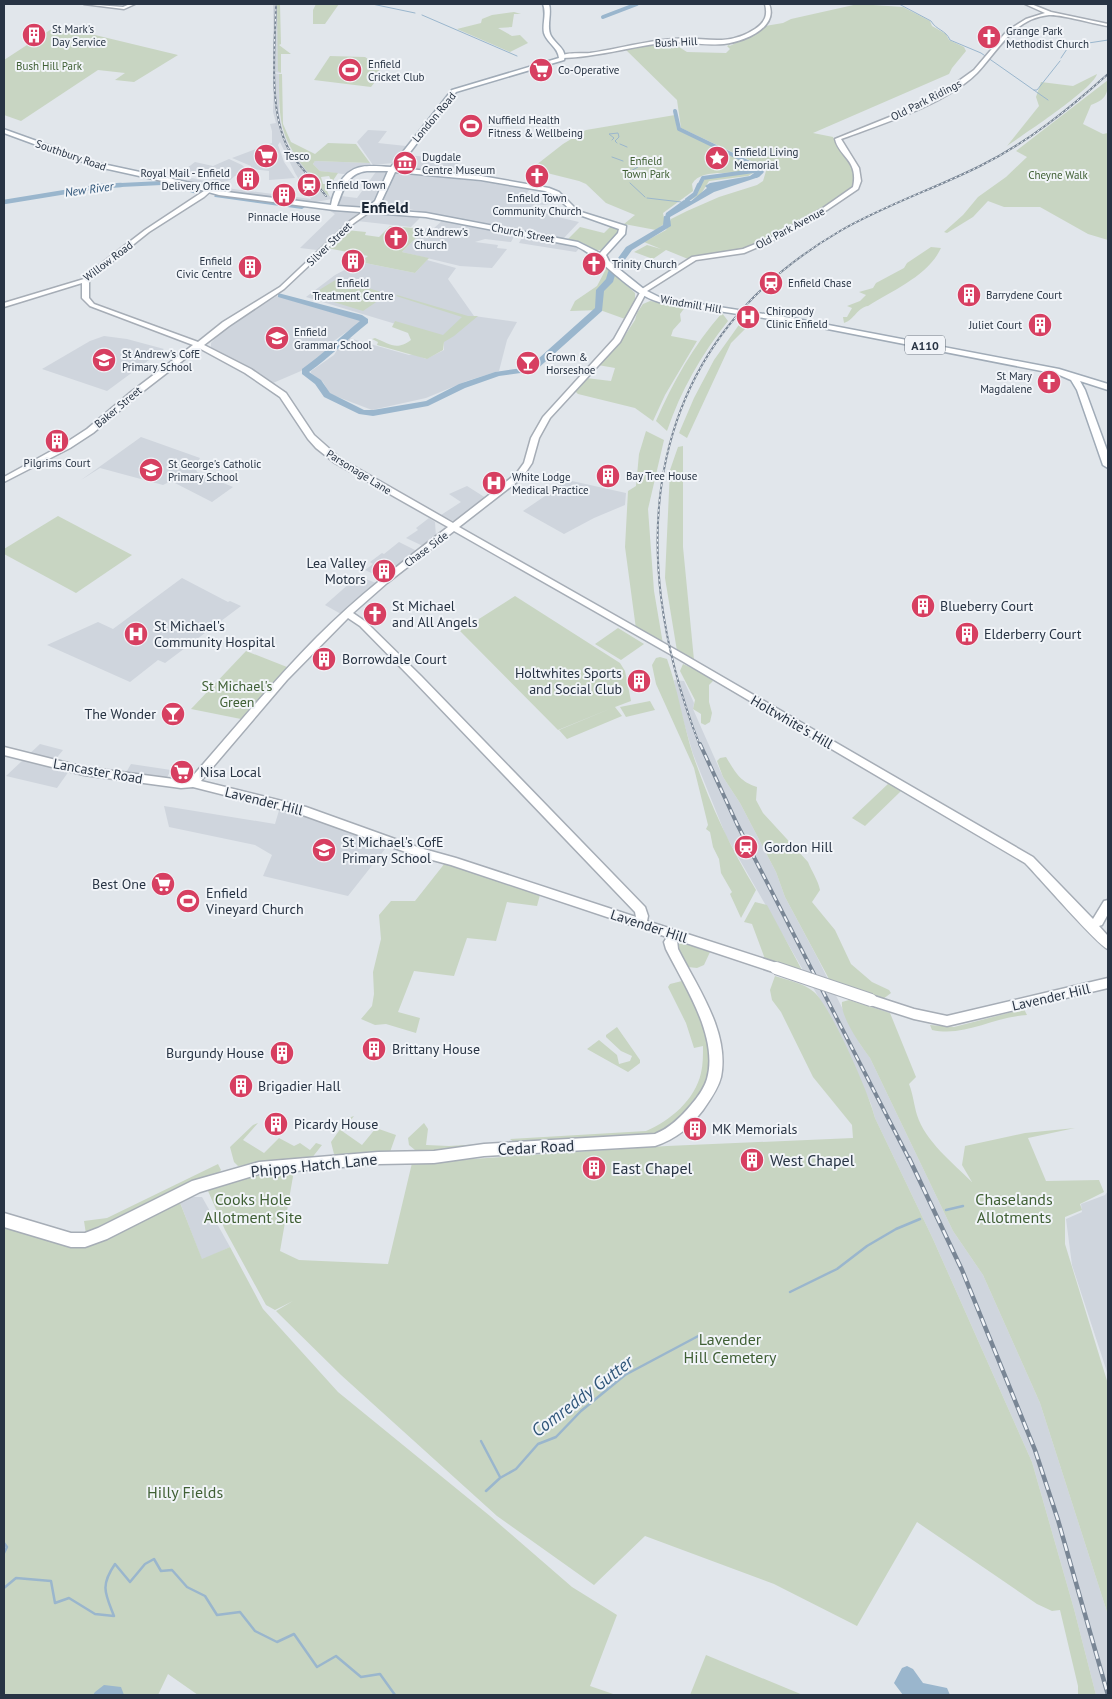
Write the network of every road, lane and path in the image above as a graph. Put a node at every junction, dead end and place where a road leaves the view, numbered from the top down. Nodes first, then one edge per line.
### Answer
1 (86, 4) edge
2 (133, 4) edge
3 (546, 4) edge
4 (767, 4) edge
5 (1027, 4) edge
6 (1050, 13) junction
7 (1108, 25) edge
8 (563, 58) junction
9 (4, 131) edge
10 (839, 138) joint
11 (395, 167) junction
12 (208, 192) junction
13 (338, 207) junction
14 (363, 212) junction
15 (592, 251) junction
16 (604, 252) junction
17 (611, 267) junction
18 (299, 272) joint
19 (86, 280) junction
20 (65, 286) junction
21 (85, 291) junction
22 (642, 292) junction
23 (659, 300) junction
24 (638, 303) junction
25 (4, 305) edge
26 (198, 345) junction
27 (1074, 378) junction
28 (1108, 387) edge
29 (1108, 465) edge
30 (4, 480) edge
31 (438, 518) junction
32 (455, 527) junction
33 (440, 538) junction
34 (347, 613) junction
35 (4, 751) edge
36 (193, 782) junction
37 (1108, 904) edge
38 (640, 922) junction
39 (1090, 925) junction
40 (674, 934) junction
41 (1108, 944) edge
42 (1108, 983) edge
43 (401, 1158) joint
44 (4, 1220) edge

1 - 2 street
3 - 8 main road
4 - 8 street, Bush Hill
5 - 6 street
6 - 7 street
6 - 10 street, Old Park Ridings
8 - 11 main road, London Road
9 - 12 main road, Southbury Road
10 - 22 street, Old Park Avenue
11 - 13 main road
11 - 14 main road, London Road
11 - 16 main road
12 - 13 main road, Southbury Road
12 - 19 street, Willow Road
13 - 14 main road, Southbury Road
14 - 15 main road, Church Street
14 - 18 street, Silver Street
15 - 16 street, Church Street
15 - 17 main road, Church Street
16 - 17 main road
17 - 22 main road, Windmill Hill / A110
18 - 26 street, Baker Street
19 - 20 street, Willow Road
19 - 21 street
20 - 21 street
20 - 25 street, Willow Road
21 - 26 street, Parsonage Lane
22 - 23 main road, Windmill Hill / A110
22 - 24 street, Chase Side
23 - 24 street
23 - 27 main road, Windmill Hill / A110
24 - 32 street, Chase Side
26 - 30 street, Baker Street
26 - 31 street, Parsonage Lane
27 - 28 main road, A110
27 - 29 main road
31 - 32 street, Parsonage Lane
31 - 33 street
32 - 33 street, Chase Side
32 - 39 street, Holtwhite's Hill
33 - 34 street, Chase Side
34 - 36 street, Chase Side
34 - 38 street
35 - 36 street, Lancaster Road
36 - 38 street, Lavender Hill
37 - 39 street
38 - 40 street, Lavender Hill
39 - 41 street, Holtwhite's Hill
40 - 42 street, Lavender Hill, bridge
40 - 43 street, Cedar Road
43 - 44 street, Phipps Hatch Lane

